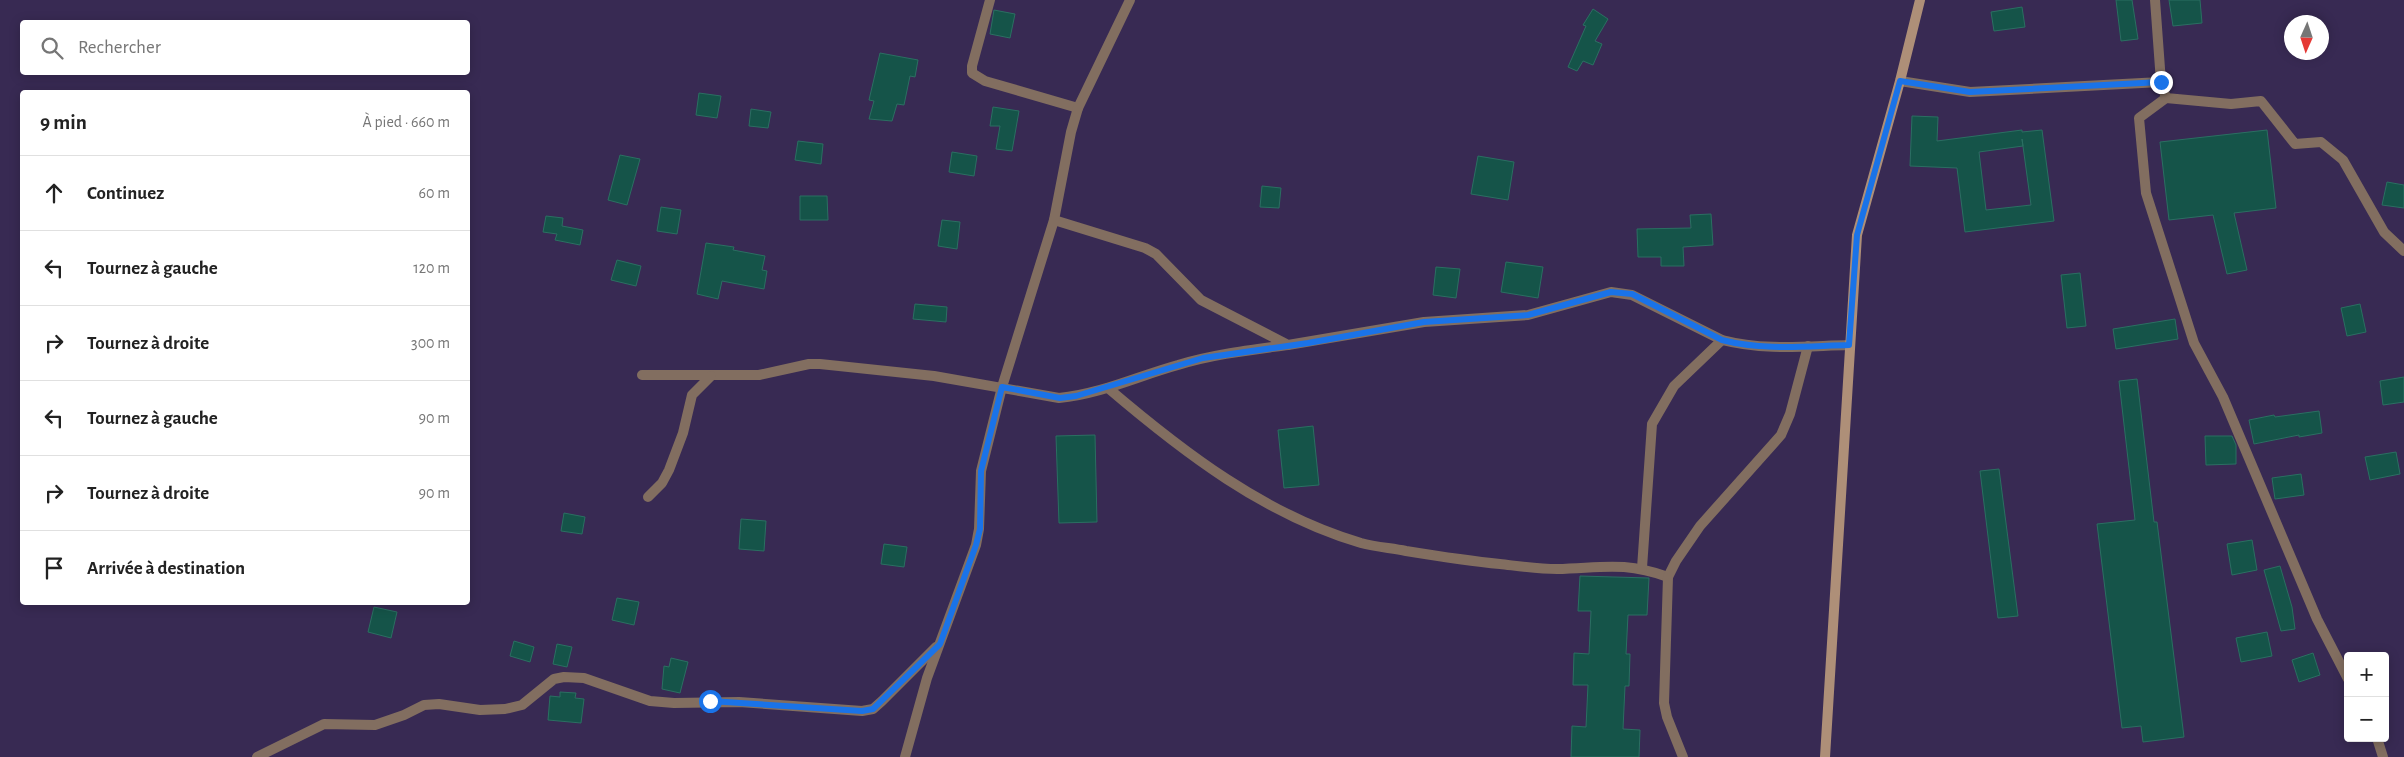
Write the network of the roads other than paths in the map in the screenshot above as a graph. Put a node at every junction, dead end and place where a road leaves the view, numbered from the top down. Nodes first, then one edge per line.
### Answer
1 (990, 0) edge
2 (1130, 0) edge
3 (1920, 0) edge
4 (2155, 0) edge
5 (1900, 81) junction
6 (2161, 82) junction
7 (2166, 98) junction
8 (1078, 108) junction
9 (1054, 220) junction
10 (2404, 251) edge
11 (1722, 340) junction
12 (1288, 345) junction
13 (1849, 345) junction
14 (1808, 346) junction
15 (642, 375) dead end
16 (711, 376) junction
17 (1002, 387) junction
18 (1108, 388) junction
19 (648, 497) dead end
20 (1642, 568) junction
21 (1668, 577) junction
22 (940, 644) junction
23 (2344, 671) edge
24 (2378, 742) edge
25 (257, 757) edge
26 (905, 757) edge
27 (1682, 757) edge
28 (1825, 757) edge
29 (2383, 757) edge

1 - 8 street
2 - 8 street
3 - 5 main road
4 - 6 street
5 - 6 street
5 - 13 main road
6 - 7 street
7 - 10 street
7 - 23 street
8 - 9 street
9 - 12 street
9 - 17 street
11 - 12 street
11 - 14 street
11 - 20 street
12 - 18 street
13 - 14 street
13 - 28 main road
14 - 21 street
15 - 16 street
16 - 17 street
16 - 19 street
17 - 18 street
17 - 22 street
18 - 20 street
20 - 21 street
21 - 27 street
22 - 25 street
22 - 26 street
24 - 29 street

